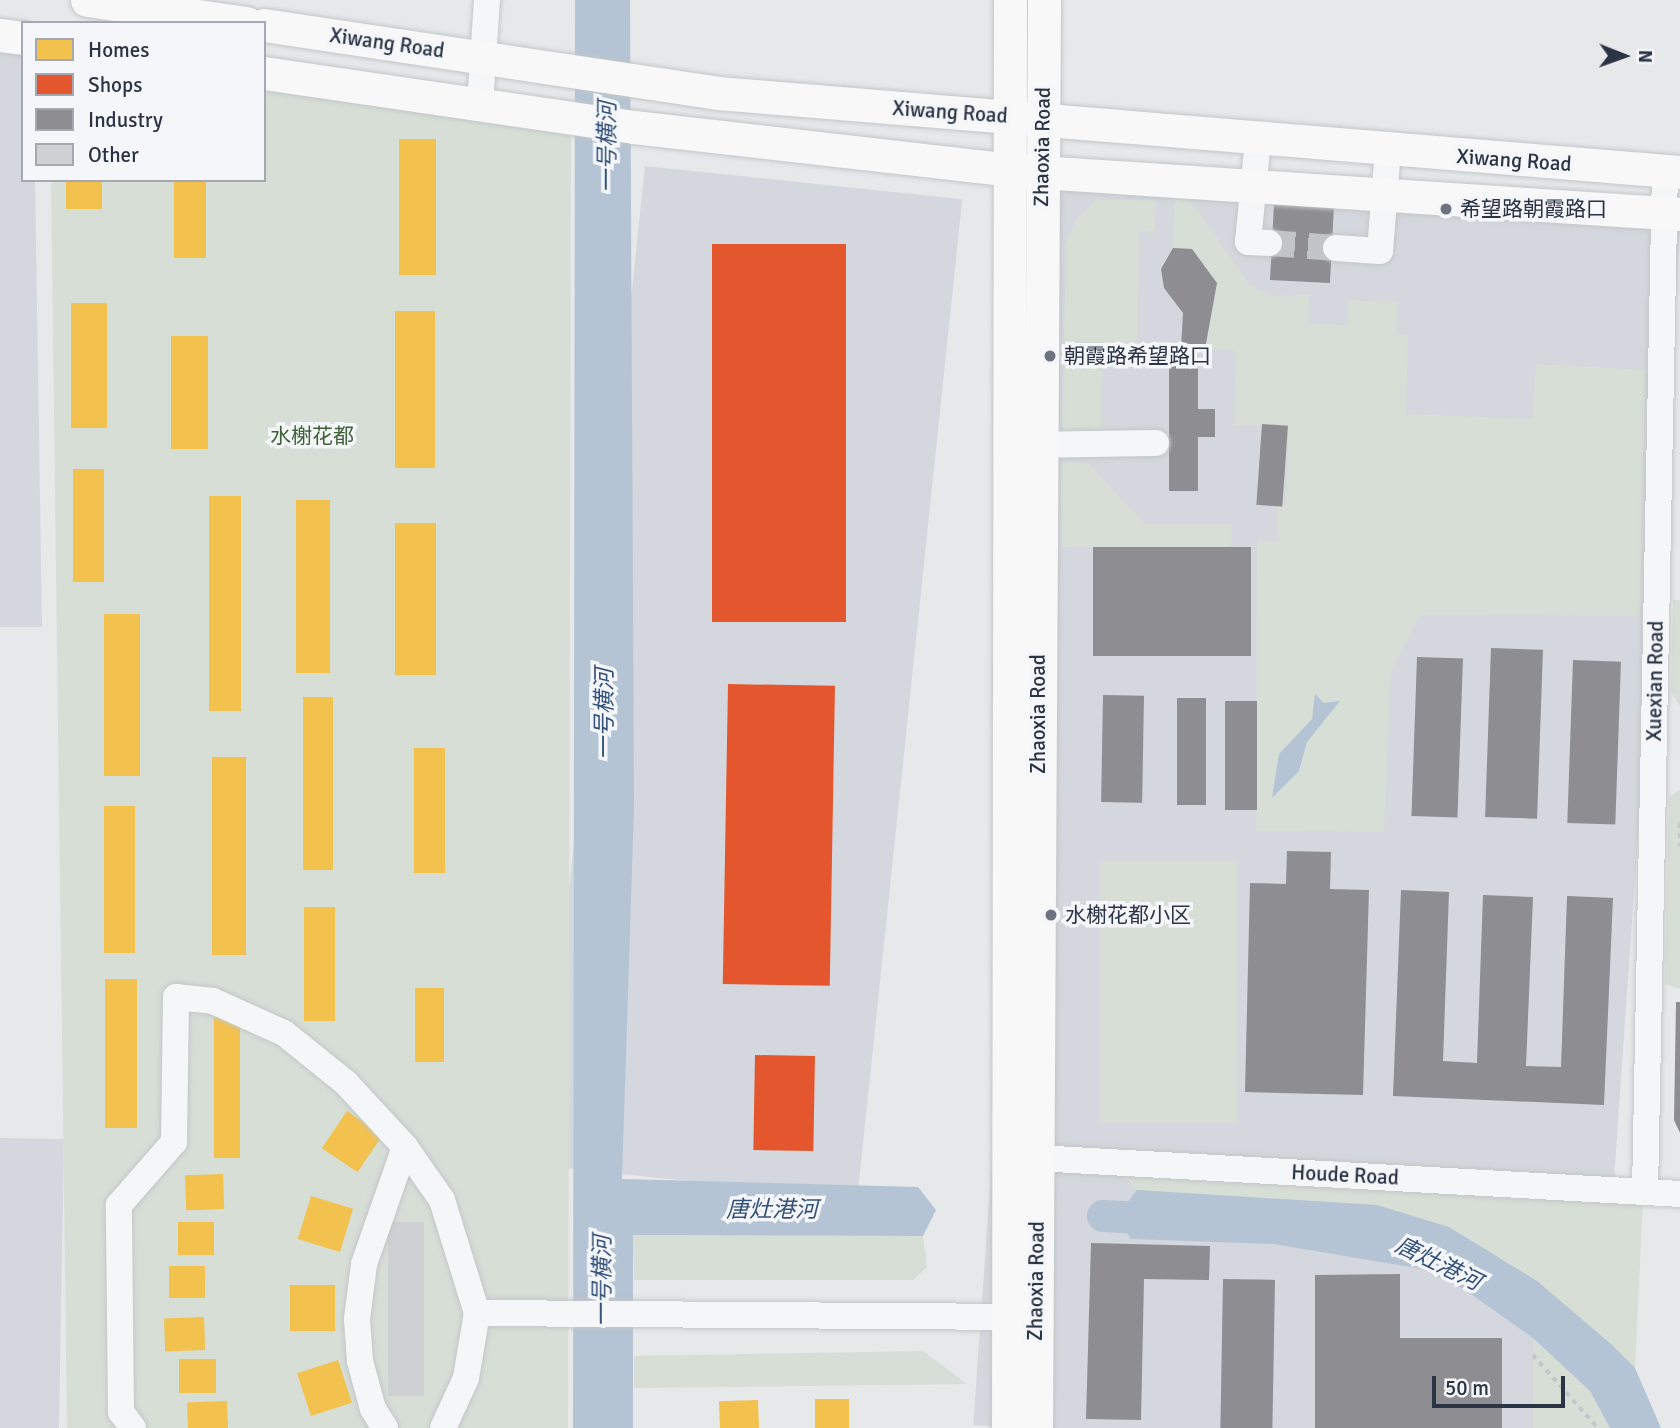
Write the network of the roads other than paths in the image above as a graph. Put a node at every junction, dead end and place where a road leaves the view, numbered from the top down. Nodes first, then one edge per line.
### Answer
1 (87, 0) edge
2 (487, 0) edge
3 (1010, 0) edge
4 (1044, 0) edge
5 (232, 21) edge
6 (266, 25) edge
7 (0, 35) edge
8 (21, 38) edge
9 (485, 57) junction
10 (266, 73) edge
11 (480, 105) junction
12 (1009, 117) junction
13 (1043, 118) junction
14 (1258, 140) junction
15 (1388, 150) junction
16 (1025, 169) junction
17 (1672, 172) edge
18 (1672, 213) edge
19 (1269, 243) tunnel mouth
20 (1336, 248) tunnel mouth
21 (1156, 443) dead end
22 (1023, 445) junction
23 (405, 1147) junction
24 (1024, 1158) junction
25 (1645, 1192) junction
26 (1680, 1194) edge
27 (477, 1313) junction
28 (1021, 1317) junction
29 (133, 1428) edge
30 (385, 1428) edge
31 (443, 1428) edge
32 (1008, 1428) edge
33 (1036, 1428) edge

1 - 5 main road
2 - 9 street
3 - 12 main road, Zhaoxia Road
4 - 13 main road, Zhaoxia Road
6 - 9 main road, Xiwang Road
7 - 8 main road
9 - 11 street
9 - 12 main road, Xiwang Road
10 - 11 main road, Xiwang Road
11 - 16 main road, Xiwang Road
12 - 13 main road, Xiwang Road
12 - 16 main road, Zhaoxia Road
13 - 14 main road, Xiwang Road
13 - 16 main road, Zhaoxia Road
14 - 15 main road, Xiwang Road
14 - 19 street
15 - 17 main road, Xiwang Road
15 - 20 street
16 - 18 main road, Xiwang Road
16 - 22 main road, Zhaoxia Road
17 - 18 street, Xuexian Road
18 - 25 street, Xuexian Road
21 - 22 street
22 - 24 main road, Zhaoxia Road
23 - 27 street
23 - 29 street
23 - 30 street
24 - 25 street, Houde Road
24 - 28 main road, Zhaoxia Road
25 - 26 street, Houde Road
27 - 28 street
27 - 31 street
28 - 32 main road, Zhaoxia Road
28 - 33 main road, Zhaoxia Road

